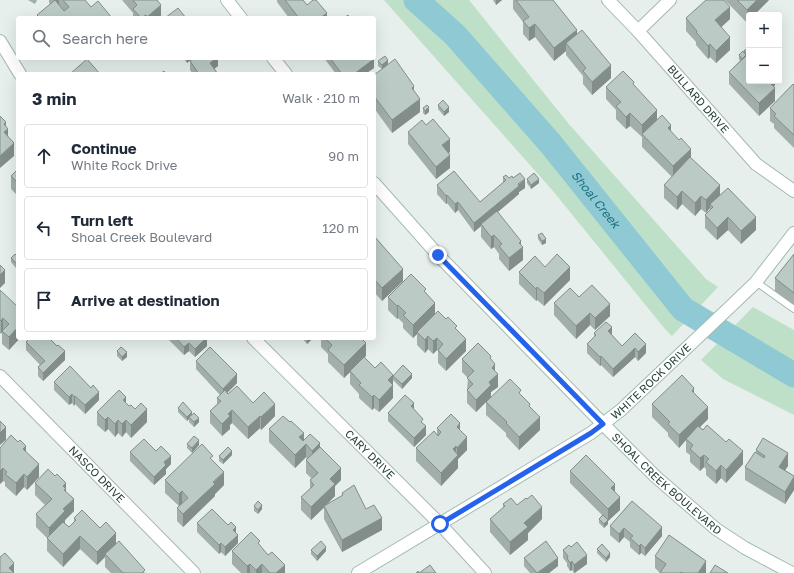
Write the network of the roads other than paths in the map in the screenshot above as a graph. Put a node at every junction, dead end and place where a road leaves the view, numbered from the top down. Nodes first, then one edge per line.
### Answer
1 (227, 0) edge
2 (608, 0) edge
3 (670, 0) edge
4 (239, 16) edge
5 (638, 31) junction
6 (0, 41) edge
7 (275, 60) edge
8 (19, 72) edge
9 (284, 72) edge
10 (376, 185) edge
11 (794, 192) edge
12 (794, 232) edge
13 (756, 282) junction
14 (794, 309) edge
15 (255, 340) edge
16 (0, 376) edge
17 (603, 424) junction
18 (440, 524) junction
19 (194, 573) edge
20 (358, 573) edge
21 (485, 573) edge
22 (792, 573) edge

1 - 4 street
2 - 5 street, BULLARD DRIVE
3 - 5 street
5 - 11 street, BULLARD DRIVE
6 - 8 street
7 - 9 street
10 - 17 street, SHOAL CREEK BOULEVARD
12 - 13 street, WHITE ROCK DRIVE
13 - 14 lane
13 - 17 street, WHITE ROCK DRIVE
15 - 18 street, CARY DRIVE
16 - 19 street, NASCO DRIVE
17 - 18 street, WHITE ROCK DRIVE
17 - 22 street, SHOAL CREEK BOULEVARD
18 - 20 street, WHITE ROCK DRIVE
18 - 21 street, CARY DRIVE

